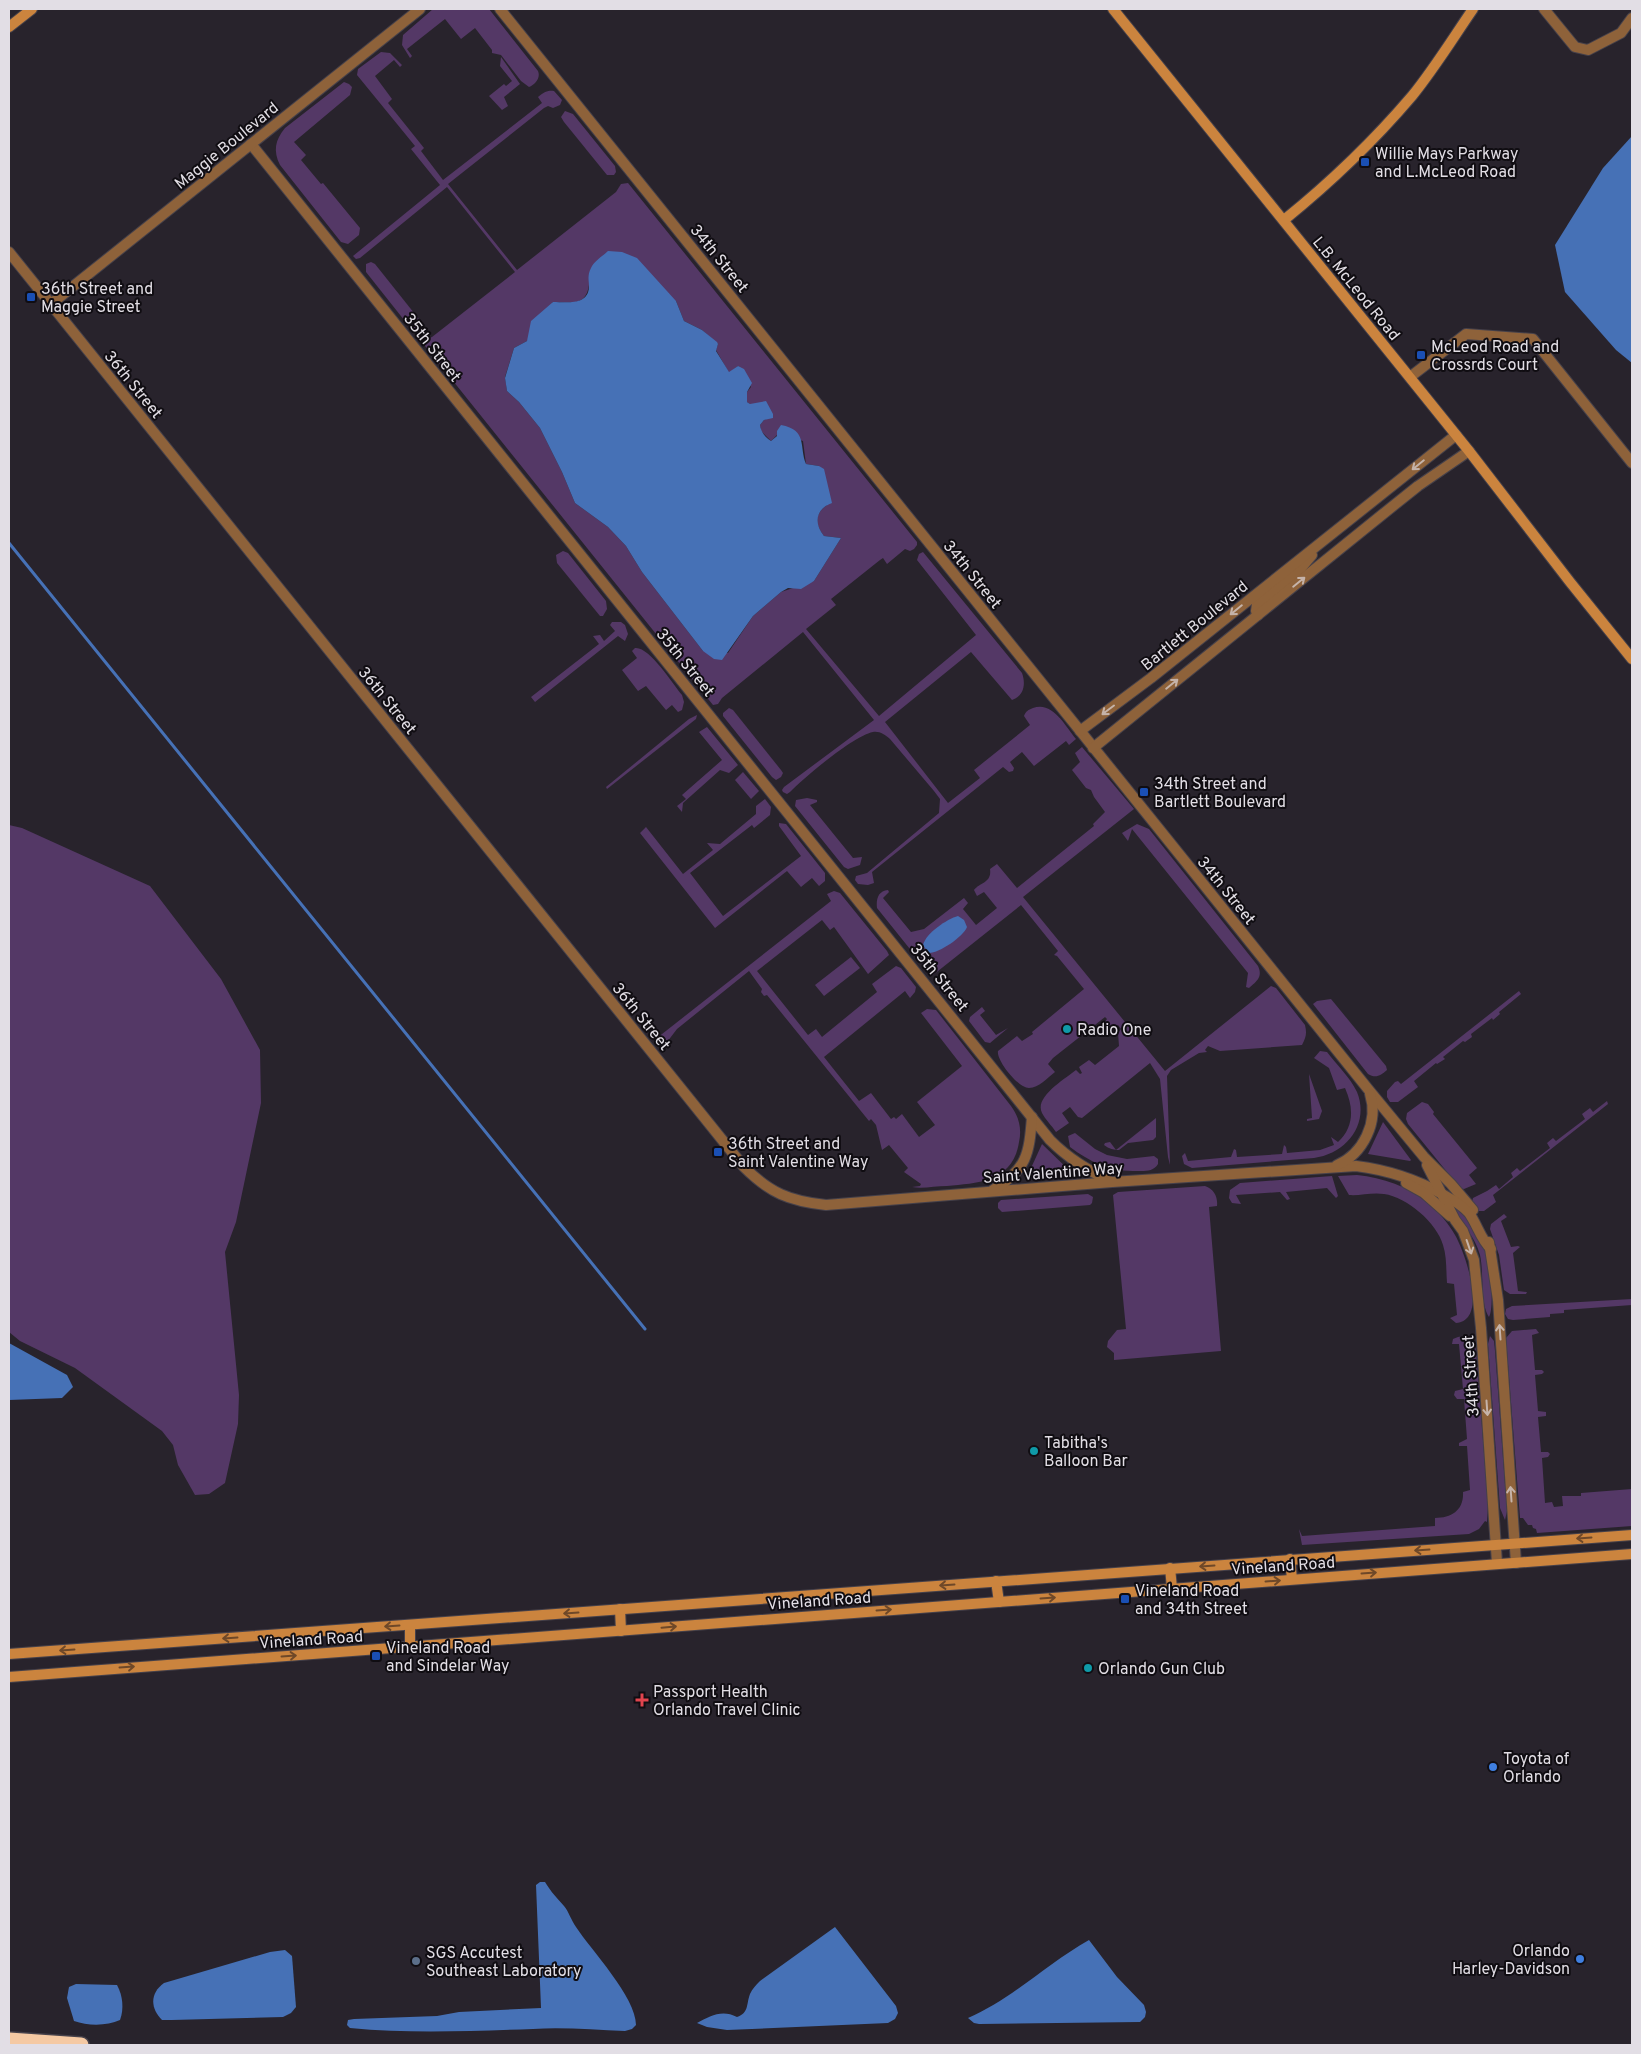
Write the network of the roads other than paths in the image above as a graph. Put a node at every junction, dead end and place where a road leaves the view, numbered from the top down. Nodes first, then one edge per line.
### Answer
1 (32, 9) edge
2 (420, 9) edge
3 (500, 9) edge
4 (1113, 9) edge
5 (1473, 9) edge
6 (1544, 9) edge
7 (1632, 18) edge
8 (9, 28) edge
9 (251, 144) junction
10 (1284, 220) junction
11 (9, 252) edge
12 (51, 304) junction
13 (1410, 377) junction
14 (1456, 435) junction
15 (1469, 451) junction
16 (1632, 463) edge
17 (1325, 539) junction
18 (1258, 616) junction
19 (1632, 659) edge
20 (1080, 732) junction
21 (1094, 748) junction
22 (1368, 1089) junction
23 (1032, 1117) junction
24 (1424, 1157) junction
25 (1334, 1166) junction
26 (744, 1167) joint
27 (1376, 1169) junction
28 (1407, 1177) joint
29 (1112, 1182) junction
30 (990, 1192) junction
31 (1441, 1194) junction
32 (1455, 1220) junction
33 (1491, 1249) junction
34 (1632, 1535) edge
35 (1515, 1542) junction
36 (1497, 1544) junction
37 (1632, 1554) edge
38 (1290, 1560) junction
39 (1516, 1562) junction
40 (1497, 1563) junction
41 (1170, 1568) junction
42 (1292, 1579) junction
43 (996, 1581) junction
44 (1172, 1588) junction
45 (999, 1602) junction
46 (620, 1609) junction
47 (410, 1625) junction
48 (621, 1631) junction
49 (410, 1647) junction
50 (9, 1654) edge
51 (9, 1676) edge
52 (9, 2040) edge
53 (81, 2045) edge

1 - 8 street
2 - 9 street, Maggie Boulevard
3 - 20 street, 34th Street
4 - 10 street, L.B. McLeod Road
5 - 10 street
6 - 7 street
9 - 12 street, Maggie Boulevard
9 - 23 street, 35th Street
10 - 13 street, L.B. McLeod Road
11 - 12 street, 36th Street
12 - 26 street, 36th Street
13 - 14 street, L.B. McLeod Road
13 - 16 street
14 - 15 street, L.B. McLeod Road
14 -> 17 street, Bartlett Boulevard
18 -> 15 street, Bartlett Boulevard
15 - 19 street, L.B. McLeod Road
17 - 18 street, Bartlett Boulevard
17 -> 20 street, Bartlett Boulevard
21 -> 18 street, Bartlett Boulevard
20 - 21 street, 34th Street
21 - 22 street, 34th Street
22 - 24 street, 34th Street
22 - 25 street
23 - 29 street, 35th Street
23 - 30 street
24 - 31 street, 34th Street
24 - 33 street, 34th Street
25 - 27 street, Saint Valentine Way
25 - 29 street, Saint Valentine Way
26 - 30 street, Saint Valentine Way
27 - 28 street, Saint Valentine Way
27 - 32 street, Saint Valentine Way
28 - 31 street, 34th Street
29 - 30 street, Saint Valentine Way
31 - 32 street, 34th Street
31 - 33 street, 34th Street
32 -> 36 street, 34th Street
35 -> 33 street, 34th Street
34 -> 35 street, Vineland Road
35 - 36 street, Vineland Road
35 - 39 street, 34th Street
36 -> 38 street, Vineland Road
36 - 40 street, 34th Street
37 - 39 street, Vineland Road
38 -> 41 street, Vineland Road
38 - 42 street
39 - 40 street, Vineland Road
42 -> 40 street, Vineland Road
41 - 43 street, Vineland Road
41 - 44 street
44 -> 42 street, Vineland Road
43 - 45 street
43 -> 46 street, Vineland Road
45 -> 44 street, Vineland Road
48 -> 45 street, Vineland Road
46 -> 47 street, Vineland Road
46 - 48 street
47 - 49 street
47 -> 50 street, Vineland Road
48 - 49 street, Vineland Road
51 -> 49 street, Vineland Road
52 - 53 highway

